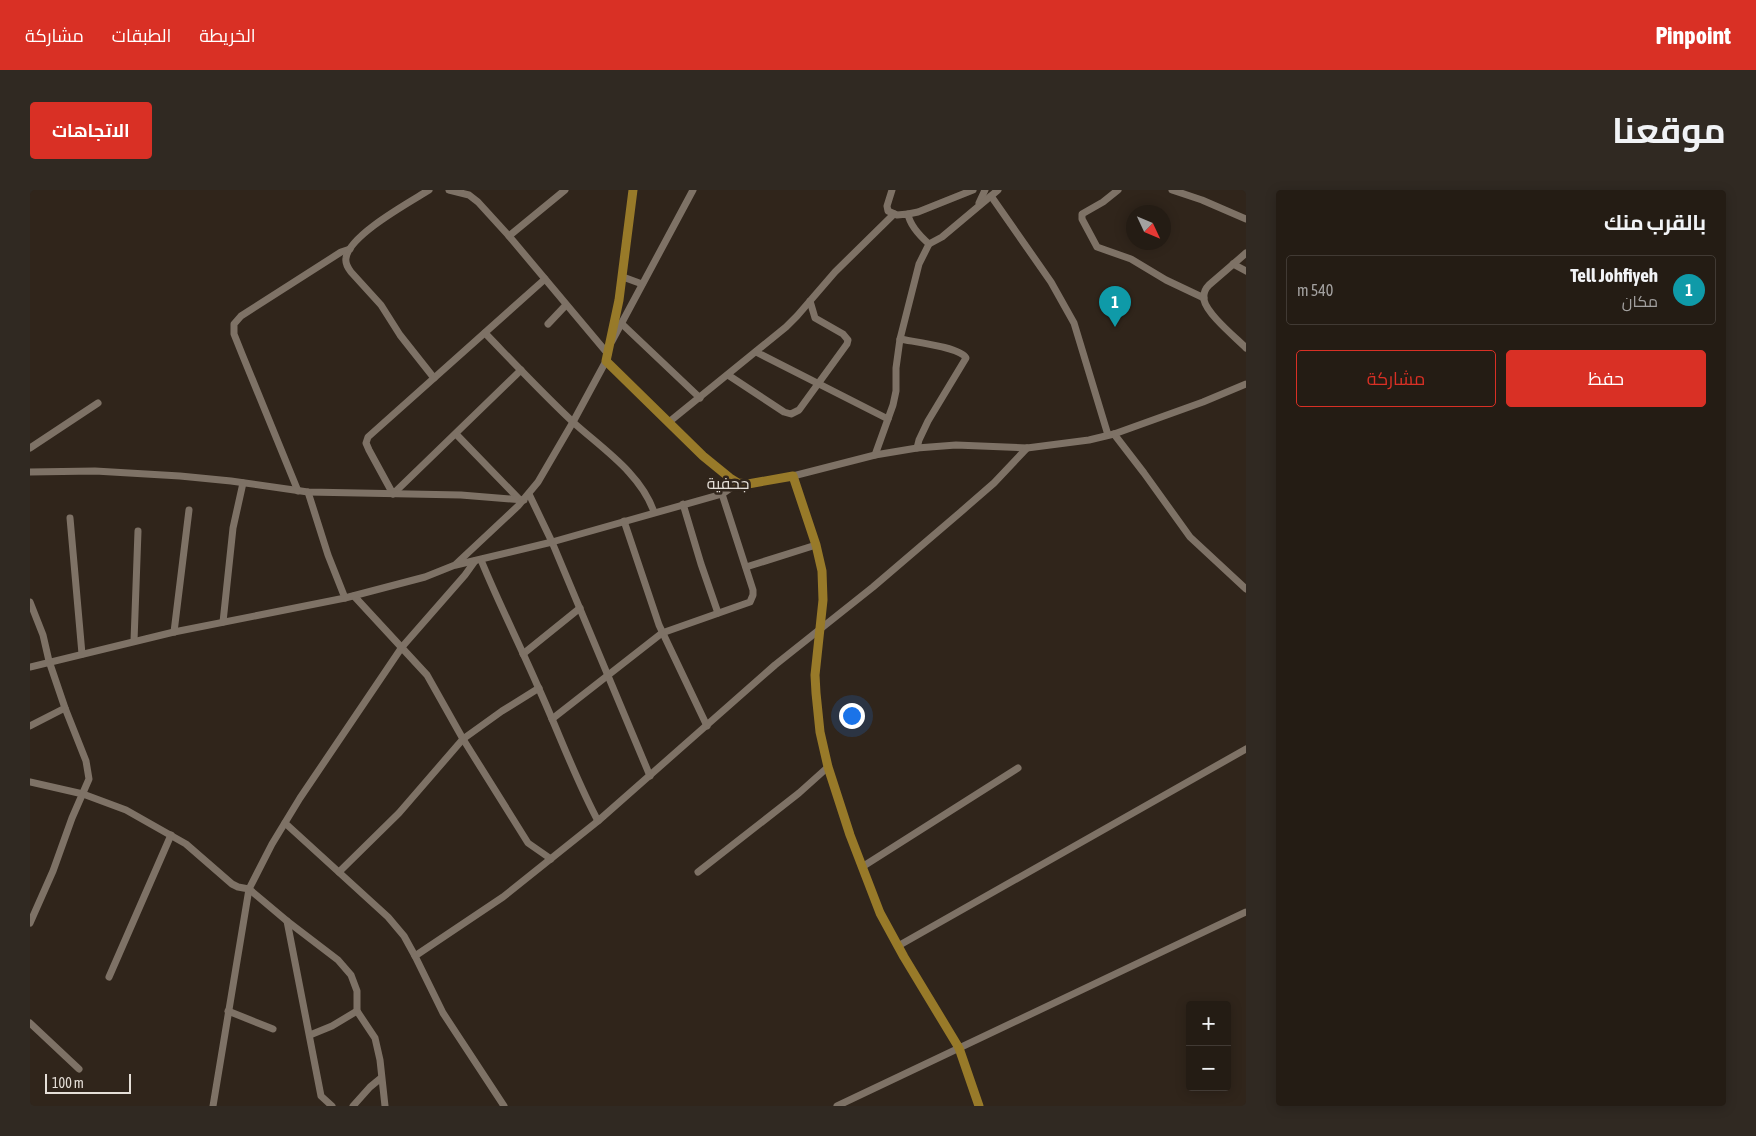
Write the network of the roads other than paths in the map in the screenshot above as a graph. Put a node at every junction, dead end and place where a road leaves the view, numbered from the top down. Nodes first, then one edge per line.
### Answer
1 (429, 190) edge
2 (449, 190) edge
3 (565, 190) edge
4 (633, 190) edge
5 (694, 190) edge
6 (892, 190) edge
7 (973, 190) edge
8 (985, 190) edge
9 (998, 190) edge
10 (1118, 190) edge
11 (1172, 190) edge
12 (991, 196) junction
13 (979, 205) junction
14 (894, 214) junction
15 (908, 214) junction
16 (1246, 219) edge
17 (509, 236) junction
18 (929, 244) junction
19 (350, 249) junction
20 (1246, 253) edge
21 (1233, 264) junction
22 (1246, 271) edge
23 (623, 277) junction
24 (544, 278) junction
25 (642, 284) junction
26 (1204, 298) junction
27 (810, 301) junction
28 (566, 304) junction
29 (548, 324) dead end
30 (622, 324) junction
31 (485, 333) junction
32 (900, 339) junction
33 (611, 343) junction
34 (1246, 348) edge
35 (756, 352) junction
36 (607, 357) junction
37 (521, 370) junction
38 (728, 375) junction
39 (434, 378) junction
40 (819, 384) junction
41 (1246, 384) edge
42 (700, 398) junction
43 (98, 403) dead end
44 (888, 419) junction
45 (573, 422) junction
46 (669, 422) junction
47 (456, 434) junction
48 (1111, 434) junction
49 (30, 448) edge
50 (918, 448) junction
51 (1027, 448) junction
52 (875, 455) junction
53 (30, 472) edge
54 (793, 476) junction
55 (243, 483) junction
56 (738, 483) junction
57 (298, 491) junction
58 (308, 492) junction
59 (393, 494) junction
60 (529, 494) junction
61 (722, 494) junction
62 (521, 500) junction
63 (684, 504) junction
64 (189, 510) dead end
65 (654, 512) junction
66 (70, 518) dead end
67 (624, 522) junction
68 (138, 531) dead end
69 (552, 542) junction
70 (816, 545) junction
71 (478, 560) junction
72 (455, 565) junction
73 (746, 567) junction
74 (1246, 589) edge
75 (354, 596) junction
76 (345, 598) junction
77 (30, 602) edge
78 (580, 608) junction
79 (718, 613) junction
80 (223, 622) junction
81 (820, 627) junction
82 (174, 632) junction
83 (662, 633) junction
84 (134, 641) junction
85 (402, 646) junction
86 (82, 654) junction
87 (523, 654) junction
88 (49, 661) junction
89 (30, 667) edge
90 (608, 675) junction
91 (539, 688) junction
92 (65, 708) junction
93 (552, 719) junction
94 (30, 726) edge
95 (706, 726) junction
96 (463, 739) junction
97 (1246, 749) edge
98 (828, 767) junction
99 (1018, 768) dead end
100 (650, 776) junction
101 (30, 782) edge
102 (84, 794) junction
103 (598, 821) junction
104 (285, 823) junction
105 (171, 835) junction
106 (551, 859) junction
107 (862, 868) junction
108 (339, 872) junction
109 (698, 872) dead end
110 (249, 889) junction
111 (1246, 912) edge
112 (287, 921) junction
113 (30, 923) edge
114 (898, 946) junction
115 (415, 956) junction
116 (109, 977) dead end
117 (228, 1011) junction
118 (357, 1011) junction
119 (30, 1024) edge
120 (274, 1029) dead end
121 (310, 1035) junction
122 (960, 1048) junction
123 (79, 1069) dead end
124 (381, 1078) junction
125 (213, 1106) edge
126 (332, 1106) edge
127 (353, 1106) edge
128 (385, 1106) edge
129 (504, 1106) edge
130 (837, 1106) edge
131 (979, 1106) edge

1 - 19 street
2 - 17 street
3 - 17 street
4 - 23 main road
5 - 25 street
6 - 14 street
7 - 15 street
8 - 13 street
9 - 12 street
10 - 26 street
11 - 16 street
12 - 13 street
12 - 48 street
13 - 18 street
14 - 15 street
14 - 27 street
15 - 18 street
17 - 24 street
18 - 32 street
19 - 39 street
19 - 57 street
20 - 21 street
21 - 22 street
21 - 26 street
23 - 25 street
23 - 33 main road
24 - 28 street
24 - 31 street
25 - 30 street
26 - 34 street
27 - 35 street
27 - 40 street
28 - 29 street
28 - 36 street
30 - 33 street
30 - 42 street
31 - 37 street
31 - 39 street
32 - 44 street
32 - 50 street
33 - 36 main road
35 - 38 street
35 - 40 street
36 - 45 street
36 - 46 main road
37 - 45 street
37 - 47 street
38 - 40 street
38 - 42 street
39 - 59 street
40 - 44 street
41 - 48 street
42 - 46 street
43 - 49 street
44 - 52 street
45 - 60 street
45 - 65 street
46 - 56 main road
47 - 59 street
47 - 62 street
48 - 51 street
48 - 74 street
50 - 51 street
50 - 52 street
51 - 81 street
52 - 54 street
53 - 55 street
54 - 56 main road
54 - 70 main road
55 - 57 street
55 - 80 street
56 - 61 street
57 - 58 street
58 - 59 street
58 - 76 street
59 - 62 street
60 - 62 street
60 - 69 street
61 - 63 street
61 - 73 street
62 - 72 street
63 - 65 street
63 - 79 street
64 - 82 street
65 - 67 street
66 - 86 street
67 - 69 street
67 - 83 street
68 - 84 street
69 - 71 street
69 - 78 street
70 - 73 street
70 - 81 main road
71 - 72 street
71 - 85 street
71 - 87 street
72 - 75 street
73 - 79 street
75 - 76 street
75 - 85 street
76 - 80 street
77 - 88 street
78 - 87 street
78 - 90 street
79 - 83 street
80 - 82 street
81 - 95 street
81 - 98 main road
82 - 84 street
83 - 90 street
83 - 95 street
84 - 86 street
85 - 96 street
85 - 104 street
86 - 88 street
87 - 91 street
88 - 89 street
88 - 92 street
90 - 93 street
90 - 100 street
91 - 93 street
91 - 96 street
92 - 94 street
92 - 102 street
93 - 103 street
95 - 100 street
96 - 106 street
96 - 108 street
97 - 114 street
98 - 107 main road
98 - 109 street
99 - 107 street
100 - 103 street
101 - 102 street
102 - 105 street
102 - 113 street
103 - 106 street
104 - 108 street
104 - 110 street
105 - 110 street
105 - 116 street
106 - 115 street
107 - 114 main road
108 - 115 street
110 - 112 street
110 - 117 street
111 - 122 street
112 - 118 street
112 - 121 street
114 - 122 main road
115 - 129 street
117 - 120 street
117 - 125 street
118 - 121 street
118 - 124 street
119 - 123 street
121 - 126 street
122 - 130 street
122 - 131 main road
124 - 127 street
124 - 128 street

